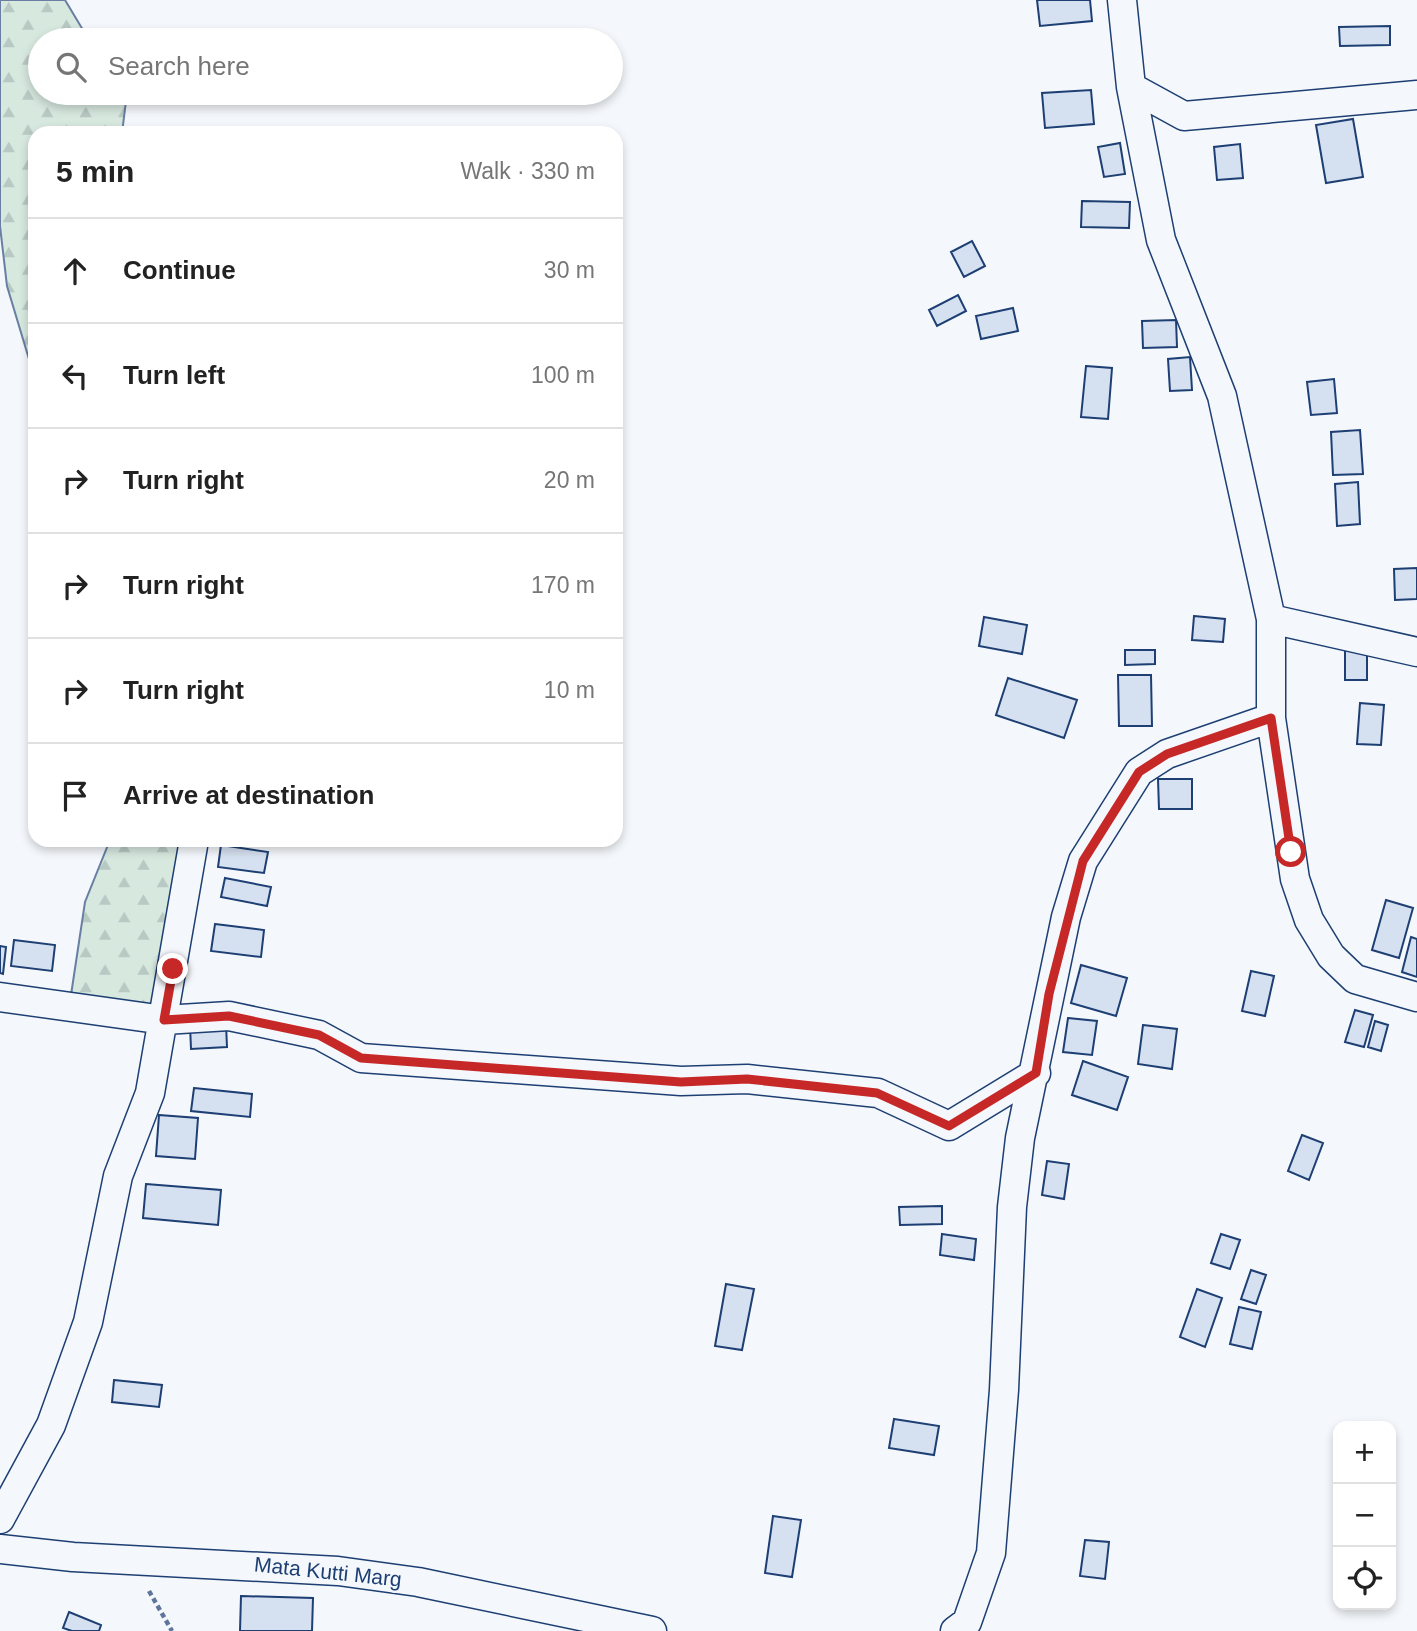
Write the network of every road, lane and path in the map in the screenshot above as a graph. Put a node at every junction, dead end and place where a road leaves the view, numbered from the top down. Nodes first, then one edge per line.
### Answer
1 (1122, 0) edge
2 (1131, 87) junction
3 (1417, 95) edge
4 (1271, 619) junction
5 (1417, 652) edge
6 (1271, 718) junction
7 (193, 847) edge
8 (0, 997) edge
9 (1417, 997) edge
10 (164, 1020) junction
11 (1036, 1073) junction
12 (0, 1519) edge
13 (0, 1549) edge
14 (141, 1559) junction
15 (172, 1631) edge
16 (652, 1631) edge
17 (955, 1631) edge

1 - 2 street
2 - 3 street
2 - 4 street
4 - 5 street
4 - 6 street
6 - 9 street
6 - 11 street
7 - 10 street
8 - 10 street
10 - 11 street
10 - 12 street
11 - 17 street
13 - 14 street, Mata Kutti Marg
14 - 15 path
14 - 16 street, Mata Kutti Marg

